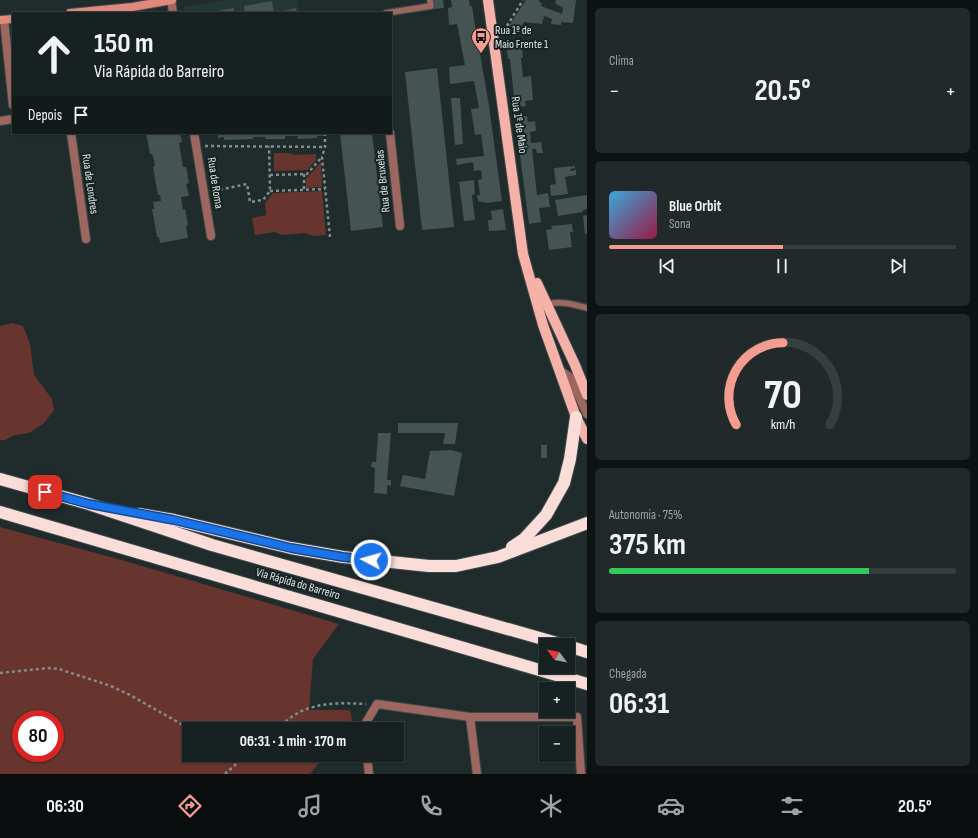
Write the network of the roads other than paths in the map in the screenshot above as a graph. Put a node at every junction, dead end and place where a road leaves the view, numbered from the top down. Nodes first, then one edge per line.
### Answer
1 (172, 0) edge
2 (430, 0) edge
3 (488, 0) edge
4 (80, 12) edge
5 (173, 12) edge
6 (392, 12) edge
7 (6, 20) edge
8 (12, 92) edge
9 (12, 119) edge
10 (0, 121) edge
11 (71, 134) edge
12 (194, 134) edge
13 (390, 134) edge
14 (400, 226) dead end
15 (211, 236) dead end
16 (86, 239) dead end
17 (523, 254) junction
18 (546, 304) junction
19 (587, 308) edge
20 (587, 395) edge
21 (582, 416) edge
22 (587, 439) edge
23 (0, 479) edge
24 (89, 504) junction
25 (0, 512) edge
26 (587, 523) edge
27 (498, 558) junction
28 (539, 638) edge
29 (575, 648) edge
30 (587, 652) edge
31 (587, 684) edge
32 (470, 717) junction
33 (366, 722) edge
34 (367, 762) edge
35 (368, 774) edge
36 (477, 774) edge
37 (581, 774) edge

1 - 4 main road
1 - 5 street
2 - 6 lane
3 - 17 main road, Rua 1º de Maio
7 - 8 street
9 - 10 street
11 - 16 street, Rua de Londres
12 - 15 street, Rua de Roma
13 - 14 street, Rua de Bruxelas
17 - 18 main road
17 - 21 main road
18 - 19 lane
18 - 20 main road
21 - 22 main road
21 - 27 highway
23 - 24 highway, Via Rápida do Barreiro
24 - 27 highway
24 - 28 highway, Via Rápida do Barreiro
25 - 31 highway, Via Rápida do Barreiro
26 - 27 highway
29 - 30 highway
32 - 33 street
32 - 36 street
32 - 37 street
34 - 35 street

